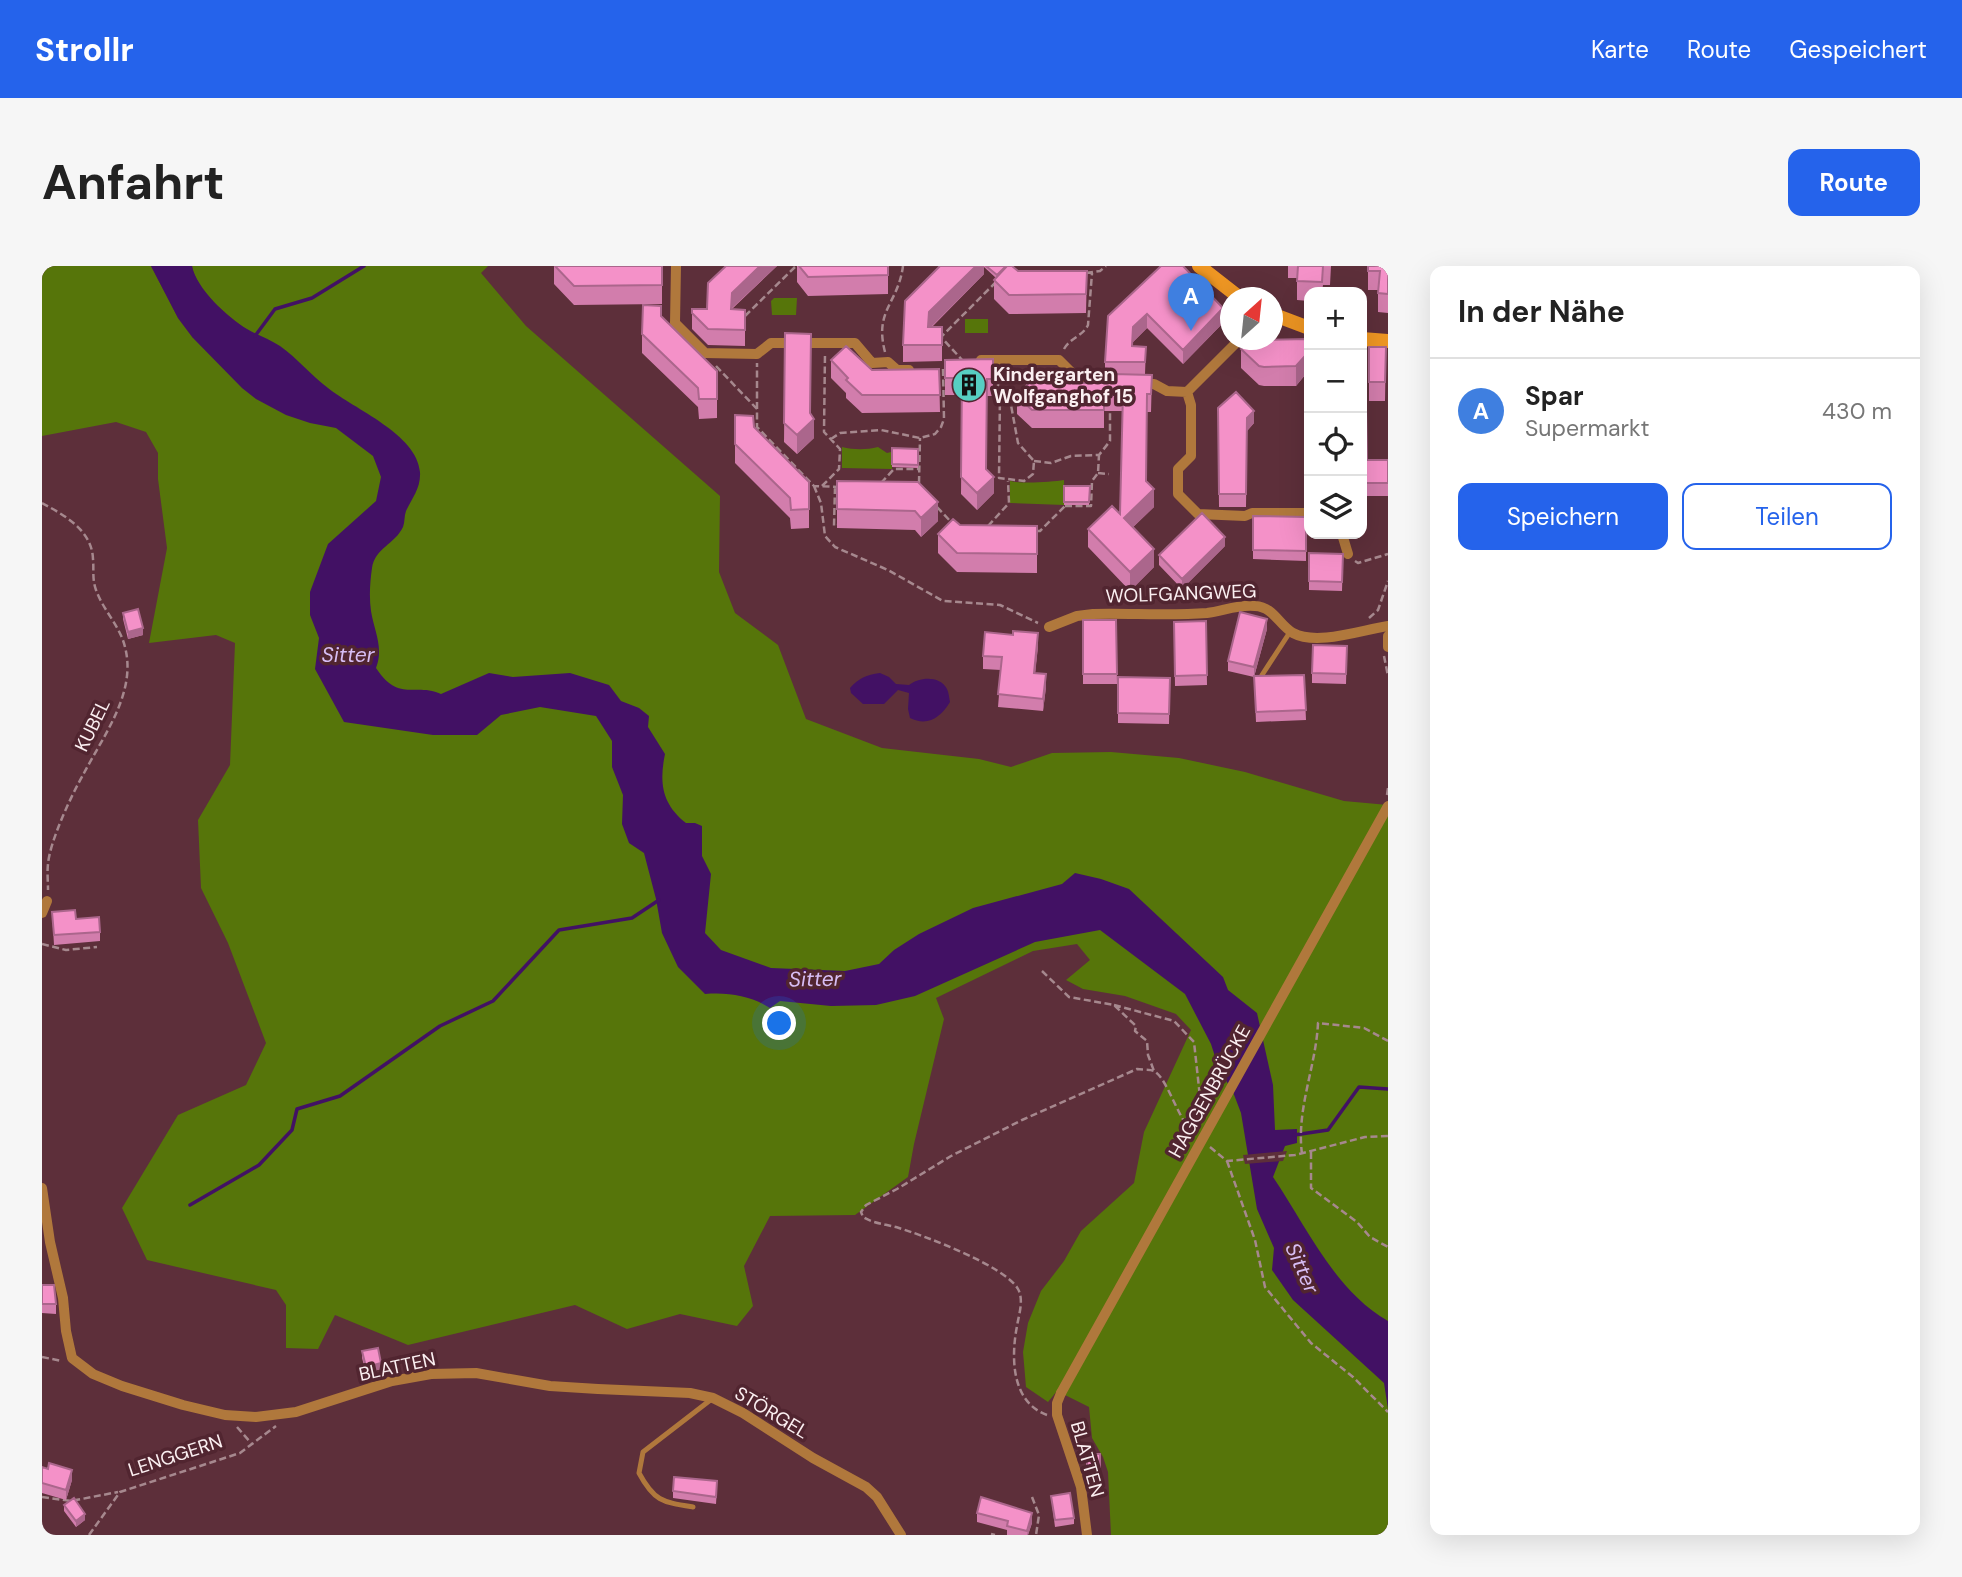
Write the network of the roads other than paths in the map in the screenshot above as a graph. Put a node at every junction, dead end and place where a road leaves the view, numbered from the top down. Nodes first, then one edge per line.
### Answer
1 (676, 266) edge
2 (1199, 266) edge
3 (1226, 287) edge
4 (1283, 318) edge
5 (1304, 326) edge
6 (1367, 339) edge
7 (1388, 341) edge
8 (1229, 350) edge
9 (967, 366) edge
10 (920, 370) edge
11 (1107, 384) edge
12 (1130, 384) edge
13 (1187, 392) junction
14 (1304, 513) edge
15 (1344, 539) edge
16 (1348, 554) road end
17 (1388, 626) edge
18 (1048, 627) road end
19 (1290, 632) junction
20 (1388, 636) edge
21 (1388, 647) edge
22 (1262, 675) edge
23 (1388, 806) edge
24 (47, 901) road end
25 (42, 913) edge
26 (42, 1188) edge
27 (550, 1386) joint
28 (1060, 1393) joint
29 (713, 1398) junction
30 (296, 1412) joint
31 (693, 1507) dead end
32 (901, 1535) edge
33 (1087, 1535) edge

1 - 10 street
2 - 3 street
4 - 5 street
6 - 7 street
8 - 13 street
9 - 11 street
12 - 13 street
13 - 14 street
15 - 16 street
17 - 19 street
18 - 19 street, WOLFGANGWEG
19 - 22 lane
20 - 21 street
23 - 28 street, HAGGENBRÜCKE, bridge
24 - 25 street
26 - 30 street, LENGGERN
27 - 29 street, STÖRGEL
27 - 30 street, BLATTEN
28 - 33 street, BLATTEN
29 - 31 lane
29 - 32 street, STÖRGEL

